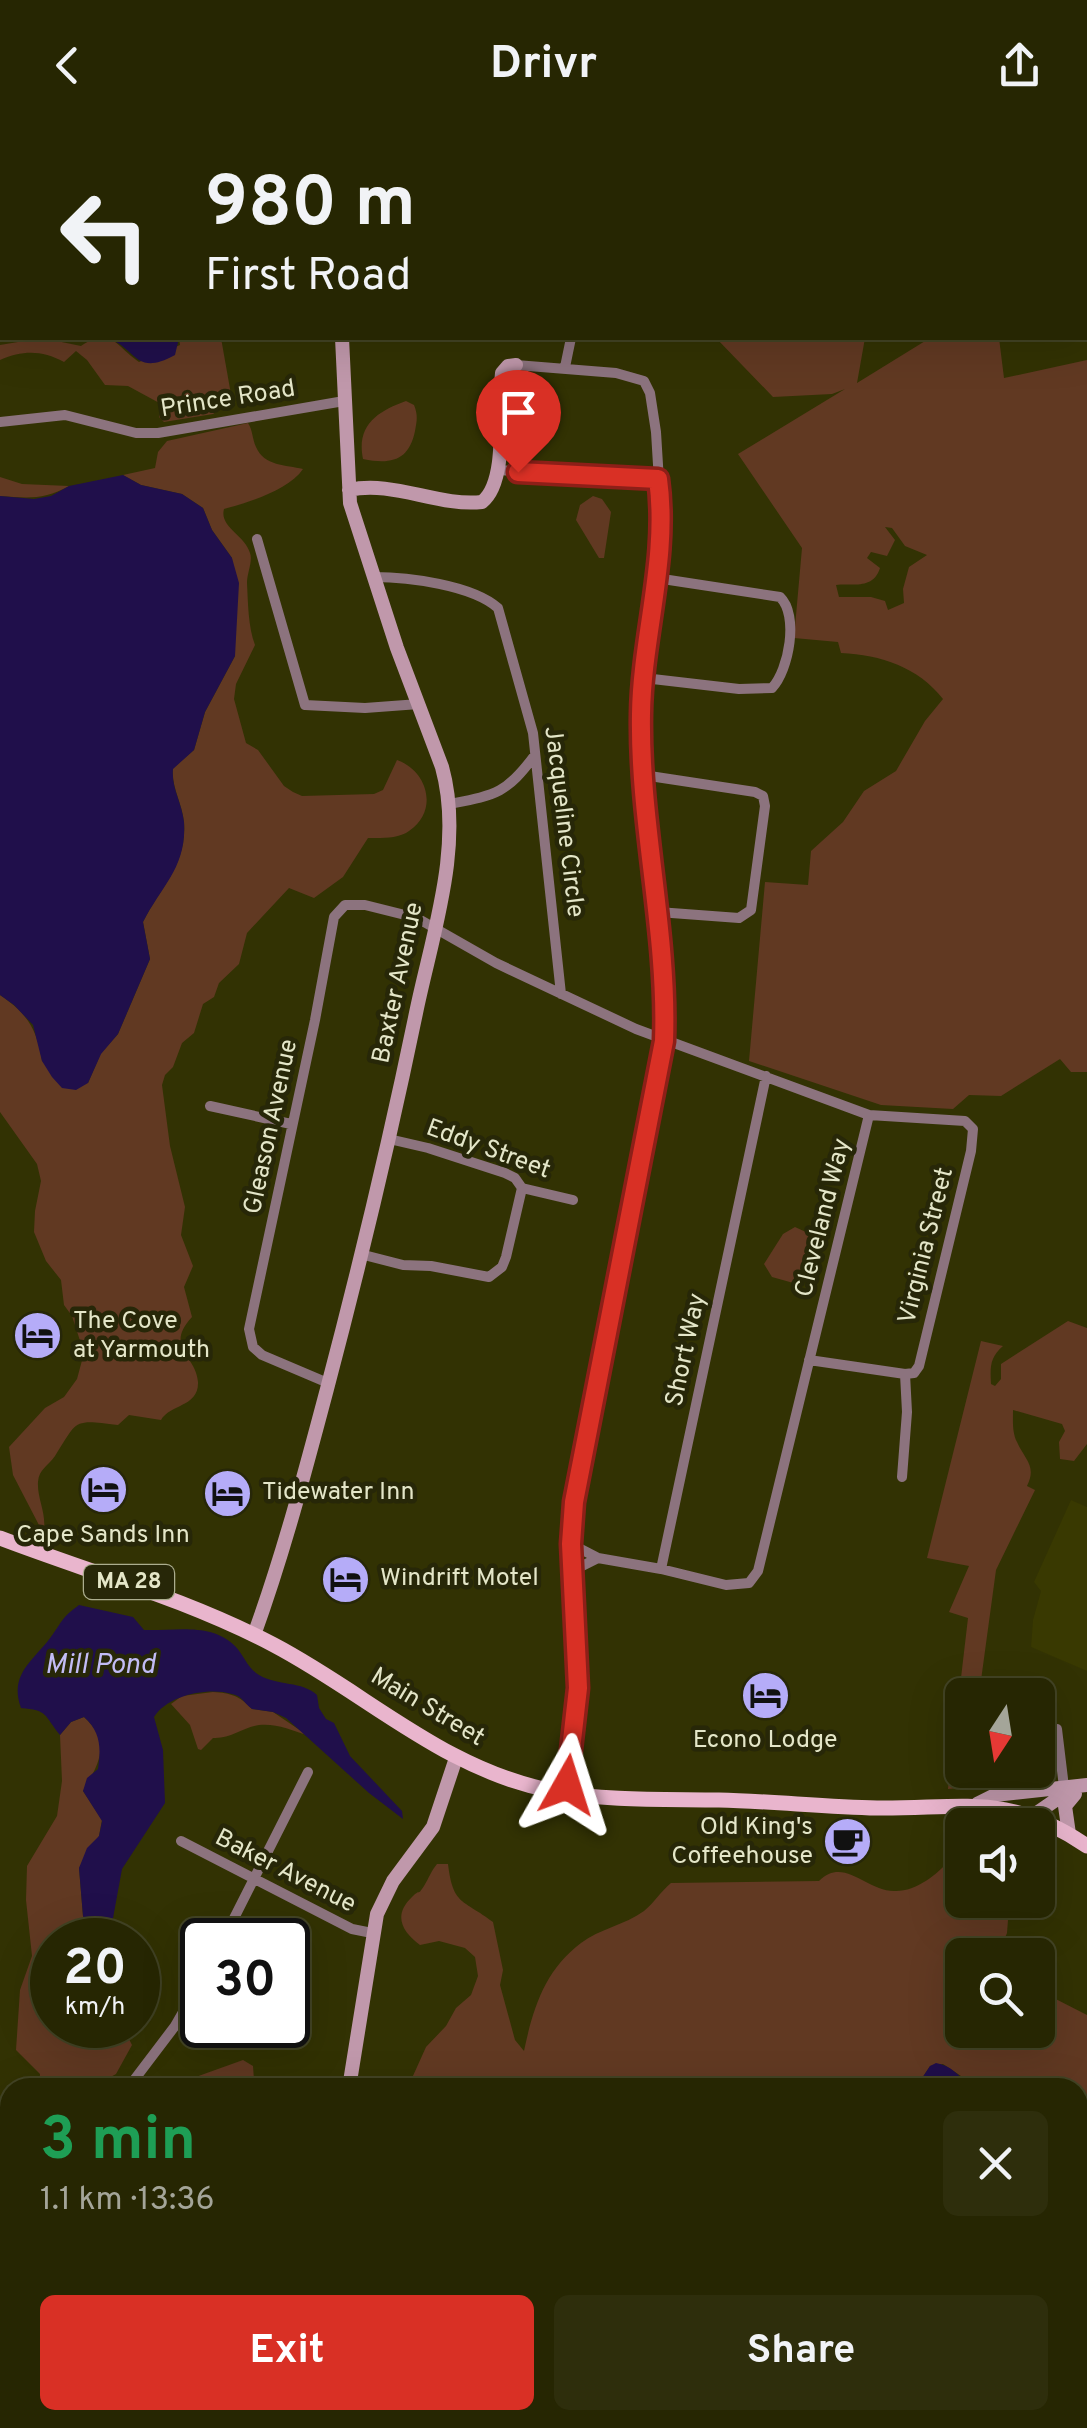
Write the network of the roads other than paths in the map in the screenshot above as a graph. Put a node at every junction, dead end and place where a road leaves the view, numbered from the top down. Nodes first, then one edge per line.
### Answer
1 (342, 340) edge
2 (571, 340) edge
3 (516, 366) joint
4 (565, 368) junction
5 (344, 402) junction
6 (0, 422) edge
7 (498, 470) junction
8 (658, 479) junction
9 (349, 490) junction
10 (257, 539) dead end
11 (374, 577) junction
12 (656, 578) junction
13 (644, 678) junction
14 (419, 704) junction
15 (536, 754) junction
16 (643, 775) junction
17 (449, 804) junction
18 (658, 912) junction
19 (334, 917) joint
20 (434, 928) junction
21 (562, 994) junction
22 (664, 1041) junction
23 (766, 1076) junction
24 (210, 1106) dead end
25 (869, 1115) junction
26 (291, 1124) junction
27 (389, 1139) junction
28 (522, 1188) junction
29 (573, 1200) dead end
30 (364, 1254) junction
31 (809, 1360) junction
32 (905, 1374) junction
33 (328, 1383) junction
34 (902, 1477) dead end
35 (0, 1538) edge
36 (571, 1544) junction
37 (598, 1558) junction
38 (660, 1569) junction
39 (572, 1571) junction
40 (254, 1636) junction
41 (1057, 1728) dead end
42 (456, 1758) junction
43 (308, 1772) dead end
44 (1078, 1789) edge
45 (566, 1793) junction
46 (977, 1804) junction
47 (995, 1808) edge
48 (1042, 1808) edge
49 (1055, 1828) edge
50 (1069, 1834) junction
51 (181, 1841) dead end
52 (1087, 1846) edge
53 (253, 1879) junction
54 (234, 1918) edge
55 (372, 1934) junction
56 (180, 2017) edge
57 (136, 2078) edge
58 (350, 2078) edge

1 - 5 street, Baxter Avenue
2 - 4 street
3 - 4 street
3 - 7 street
4 - 8 street
5 - 6 street, Prince Road
5 - 9 street, Baxter Avenue
7 - 8 street
7 - 9 street
8 - 12 street
9 - 11 street, Baxter Avenue
10 - 14 street
11 - 14 street, Baxter Avenue
11 - 15 street, Jacqueline Circle
12 - 13 street
12 - 13 street
13 - 16 street
14 - 17 street, Baxter Avenue
15 - 17 street
15 - 21 street, Jacqueline Circle
16 - 18 street
16 - 18 street
17 - 20 street, Baxter Avenue
18 - 22 street
19 - 20 street, Cleveland Way
19 - 26 street, Gleason Avenue
20 - 21 street, Cleveland Way
20 - 27 street, Baxter Avenue
21 - 22 street, Cleveland Way
22 - 23 street, Cleveland Way
22 - 36 street
23 - 25 street, Cleveland Way
23 - 38 street, Short Way
24 - 26 street
25 - 31 street, Cleveland Way
25 - 32 street, Virginia Street
26 - 33 street, Gleason Avenue
27 - 28 street, Eddy Street
27 - 30 street, Baxter Avenue
28 - 29 street, Eddy Street
28 - 30 street
30 - 33 street, Baxter Avenue
31 - 32 street
31 - 38 street, Cleveland Way
32 - 34 street
33 - 40 street, Baxter Avenue
35 - 40 main road, Main Street / MA 28
36 - 37 street
36 - 39 street
37 - 38 street
37 - 39 street
39 - 45 street
40 - 42 main road, Main Street / MA 28
41 - 44 street
42 - 45 main road, Main Street / MA 28
42 - 55 street
43 - 53 street
44 - 46 street, Main Street
44 - 48 street
44 - 50 street
45 - 46 main road, Main Street / MA 28
46 - 47 main road, Main Street / MA 28
49 - 50 main road, MA 28
50 - 52 main road, MA 28
51 - 53 street, Baker Avenue
53 - 54 street
53 - 55 street, Baker Avenue
55 - 58 street
56 - 57 street

